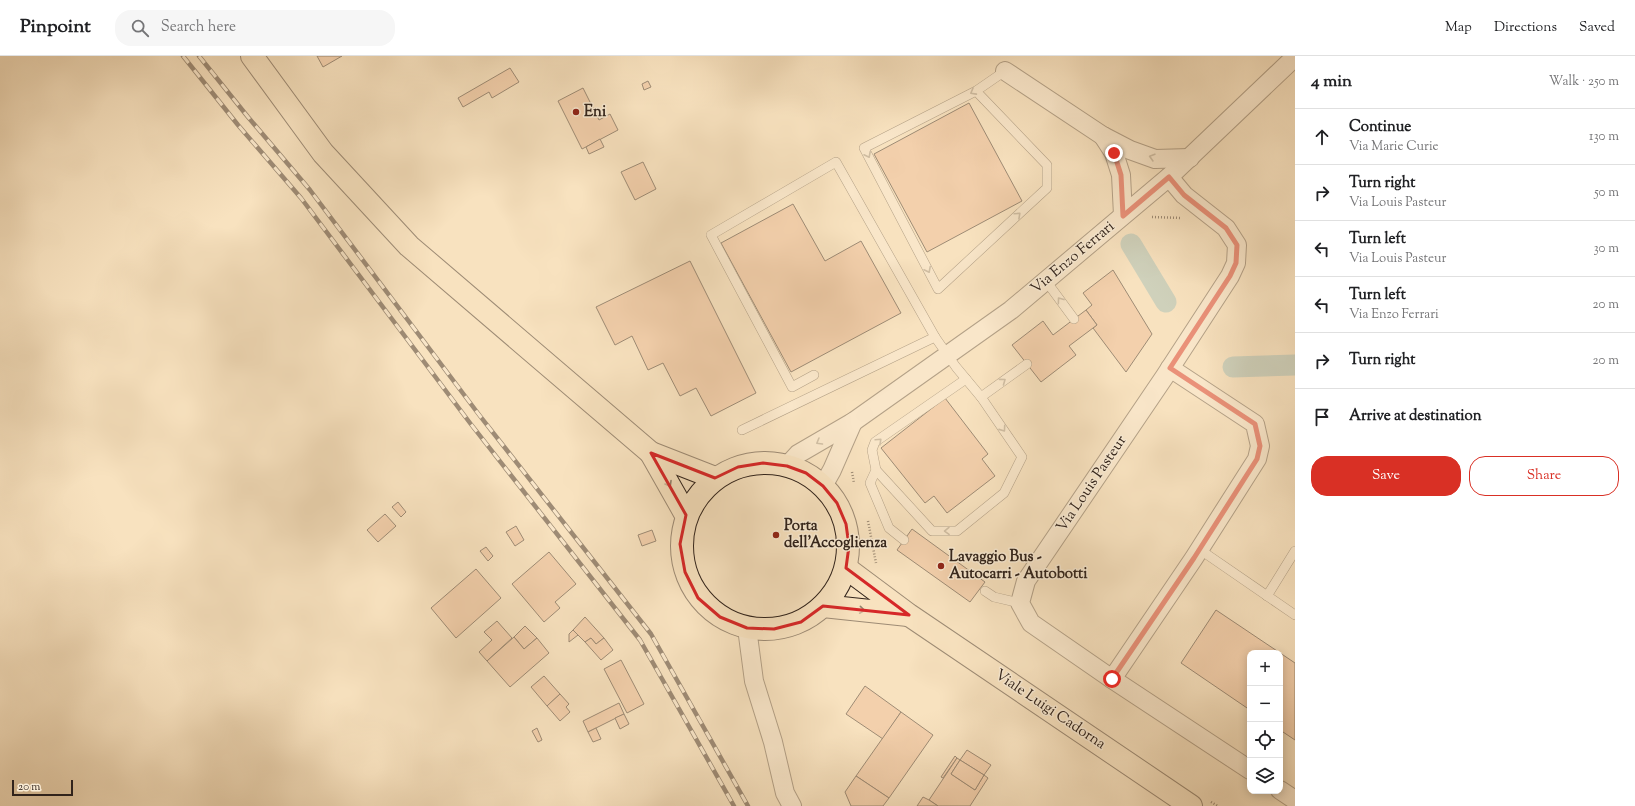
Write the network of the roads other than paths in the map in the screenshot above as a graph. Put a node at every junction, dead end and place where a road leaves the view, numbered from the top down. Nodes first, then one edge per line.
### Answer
1 (252, 56) edge
2 (1295, 57) edge
3 (1005, 71) joint
4 (976, 91) junction
5 (1103, 136) junction
6 (1190, 158) junction
7 (1169, 177) junction
8 (1123, 216) junction
9 (1046, 281) junction
10 (1074, 319) dead end
11 (935, 337) junction
12 (948, 355) junction
13 (1026, 364) dead end
14 (1170, 368) junction
15 (814, 375) dead end
16 (966, 379) junction
17 (981, 397) junction
18 (853, 422) junction
19 (742, 430) dead end
20 (651, 453) junction
21 (787, 466) junction
22 (876, 470) junction
23 (716, 478) junction
24 (823, 486) junction
25 (686, 515) junction
26 (904, 540) dead end
27 (1199, 549) junction
28 (1295, 551) edge
29 (846, 568) junction
30 (985, 591) dead end
31 (1267, 596) junction
32 (1020, 603) junction
33 (823, 606) junction
34 (908, 615) junction
35 (1295, 615) edge
36 (747, 628) junction
37 (1112, 679) junction
38 (1247, 768) edge
39 (1283, 792) edge
40 (1295, 800) edge
41 (792, 806) edge
42 (1191, 806) edge

1 - 20 main road
2 - 6 street, Via Enzo Ferrari
3 - 4 lane
3 - 5 street
4 -> 4 lane
6 -> 5 street
5 - 8 street
6 - 7 street, Via Enzo Ferrari
7 - 8 street, Via Enzo Ferrari
7 - 14 street, Via Louis Pasteur
8 - 9 street, Via Enzo Ferrari
10 -> 9 lane
9 - 12 street, Via Enzo Ferrari
11 - 12 lane
11 - 15 lane
11 - 19 lane
12 - 16 lane
12 - 18 street, Via Enzo Ferrari
17 -> 13 lane
14 - 27 street
14 - 32 street, Via Louis Pasteur
16 - 17 lane
22 -> 16 lane
17 -> 22 lane
18 -> 21 street, Via Enzo Ferrari
18 - 24 street
20 - 23 main road
20 -> 25 main road
21 - 23 main road
21 - 24 main road
22 - 26 lane
23 - 25 main road
24 - 29 main road
25 - 36 main road
27 - 31 lane
27 - 37 street
28 - 31 lane
29 - 33 main road
29 - 34 main road, Viale Luigi Cadorna
30 - 32 lane
31 - 35 lane
32 - 37 street
33 -> 34 main road, Viale Luigi Cadorna
33 - 36 main road
34 - 42 main road, Viale Luigi Cadorna
36 - 41 street
37 - 38 street
39 - 40 street

